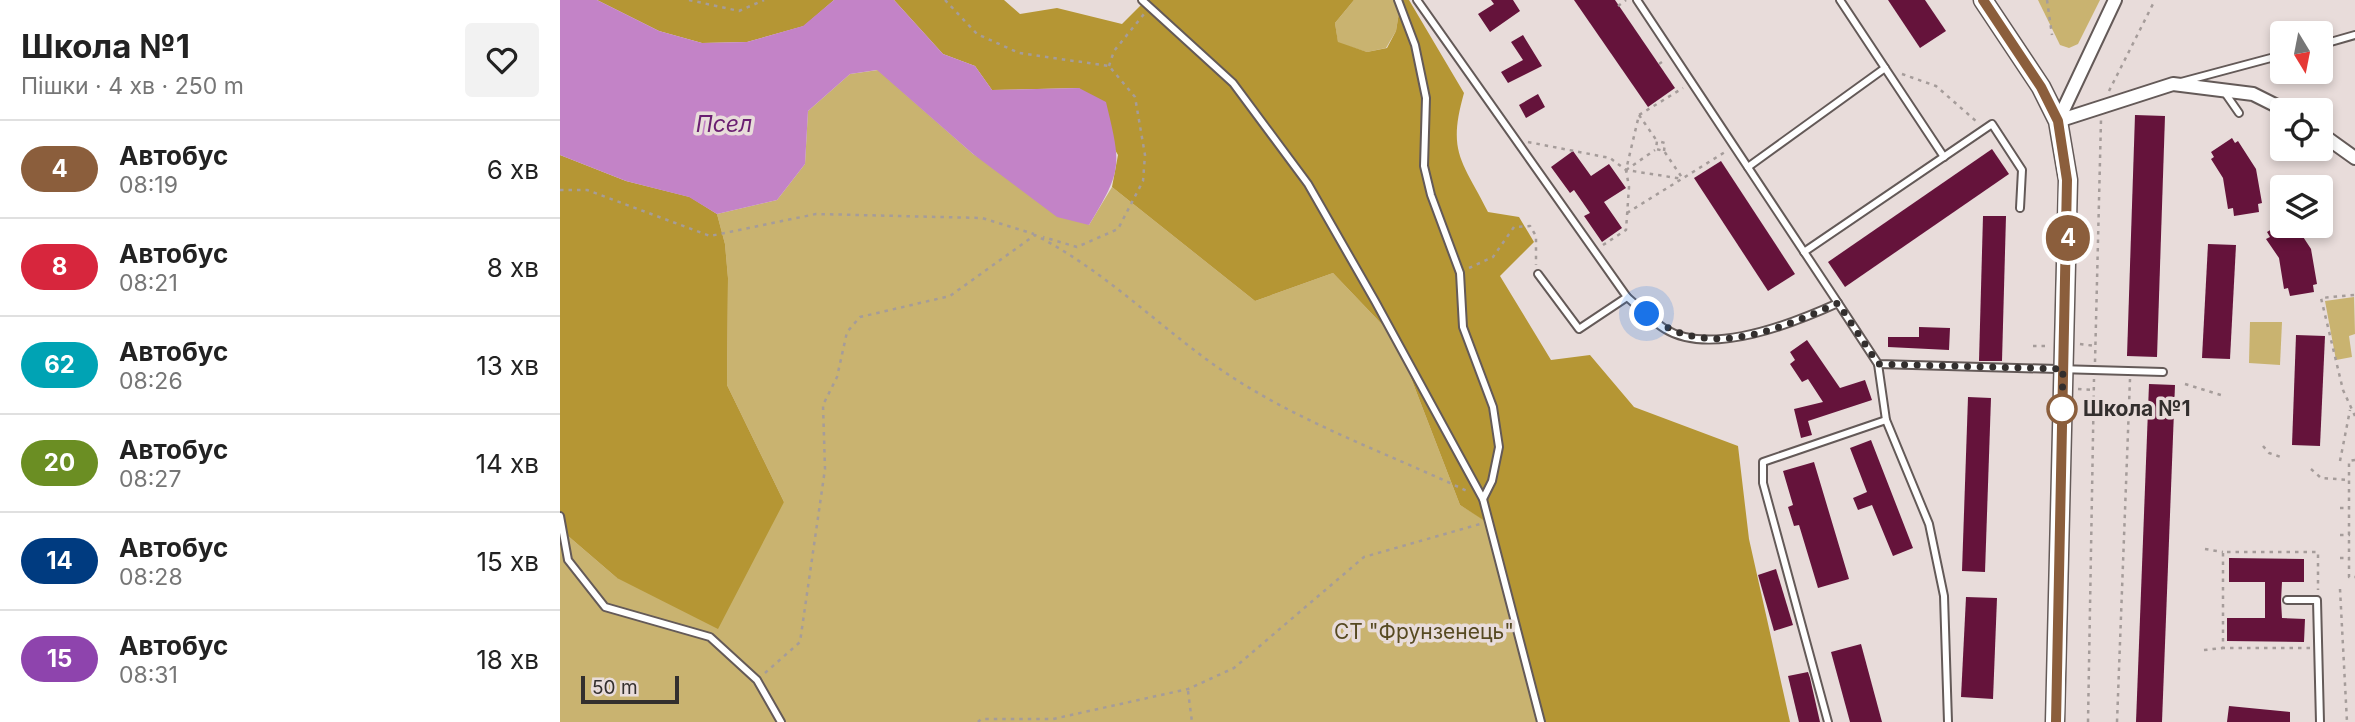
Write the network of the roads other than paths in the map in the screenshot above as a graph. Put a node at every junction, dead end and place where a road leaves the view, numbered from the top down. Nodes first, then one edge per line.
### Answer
1 (1142, 0) edge
2 (1398, 0) edge
3 (1417, 0) edge
4 (1637, 0) edge
5 (1840, 0) edge
6 (1983, 0) edge
7 (2115, 0) edge
8 (2355, 35) edge
9 (2333, 41) edge
10 (2270, 58) edge
11 (1885, 68) junction
12 (2173, 84) junction
13 (2221, 89) junction
14 (2270, 102) edge
15 (2239, 113) dead end
16 (2058, 121) junction
17 (2333, 142) edge
18 (1944, 157) junction
19 (2355, 158) edge
20 (1748, 167) junction
21 (2020, 208) dead end
22 (1804, 252) junction
23 (1538, 274) road end
24 (1628, 298) junction
25 (1838, 303) junction
26 (1878, 364) junction
27 (2063, 369) junction
28 (2163, 372) dead end
29 (1886, 420) junction
30 (1483, 499) junction
31 (560, 516) edge
32 (2287, 600) dead end
33 (781, 722) edge
34 (1541, 722) edge
35 (1828, 722) edge
36 (1948, 722) edge
37 (2055, 722) edge
38 (2320, 722) edge

1 - 30 lane
2 - 30 lane
3 - 24 lane
4 - 20 lane
5 - 11 lane
6 - 16 main road
7 - 16 street
8 - 9 lane
10 - 12 lane
11 - 18 lane
11 - 20 lane
12 - 13 street
12 - 16 street
13 - 14 street
13 - 15 lane
16 - 27 main road
17 - 19 street
18 - 21 lane
18 - 22 lane
20 - 22 lane
22 - 25 lane
23 - 24 lane
24 - 25 lane
25 - 26 lane
26 - 27 lane
26 - 29 lane
27 - 28 lane
27 - 37 main road
29 - 35 lane
29 - 36 lane
30 - 34 lane
31 - 33 lane
32 - 38 lane

